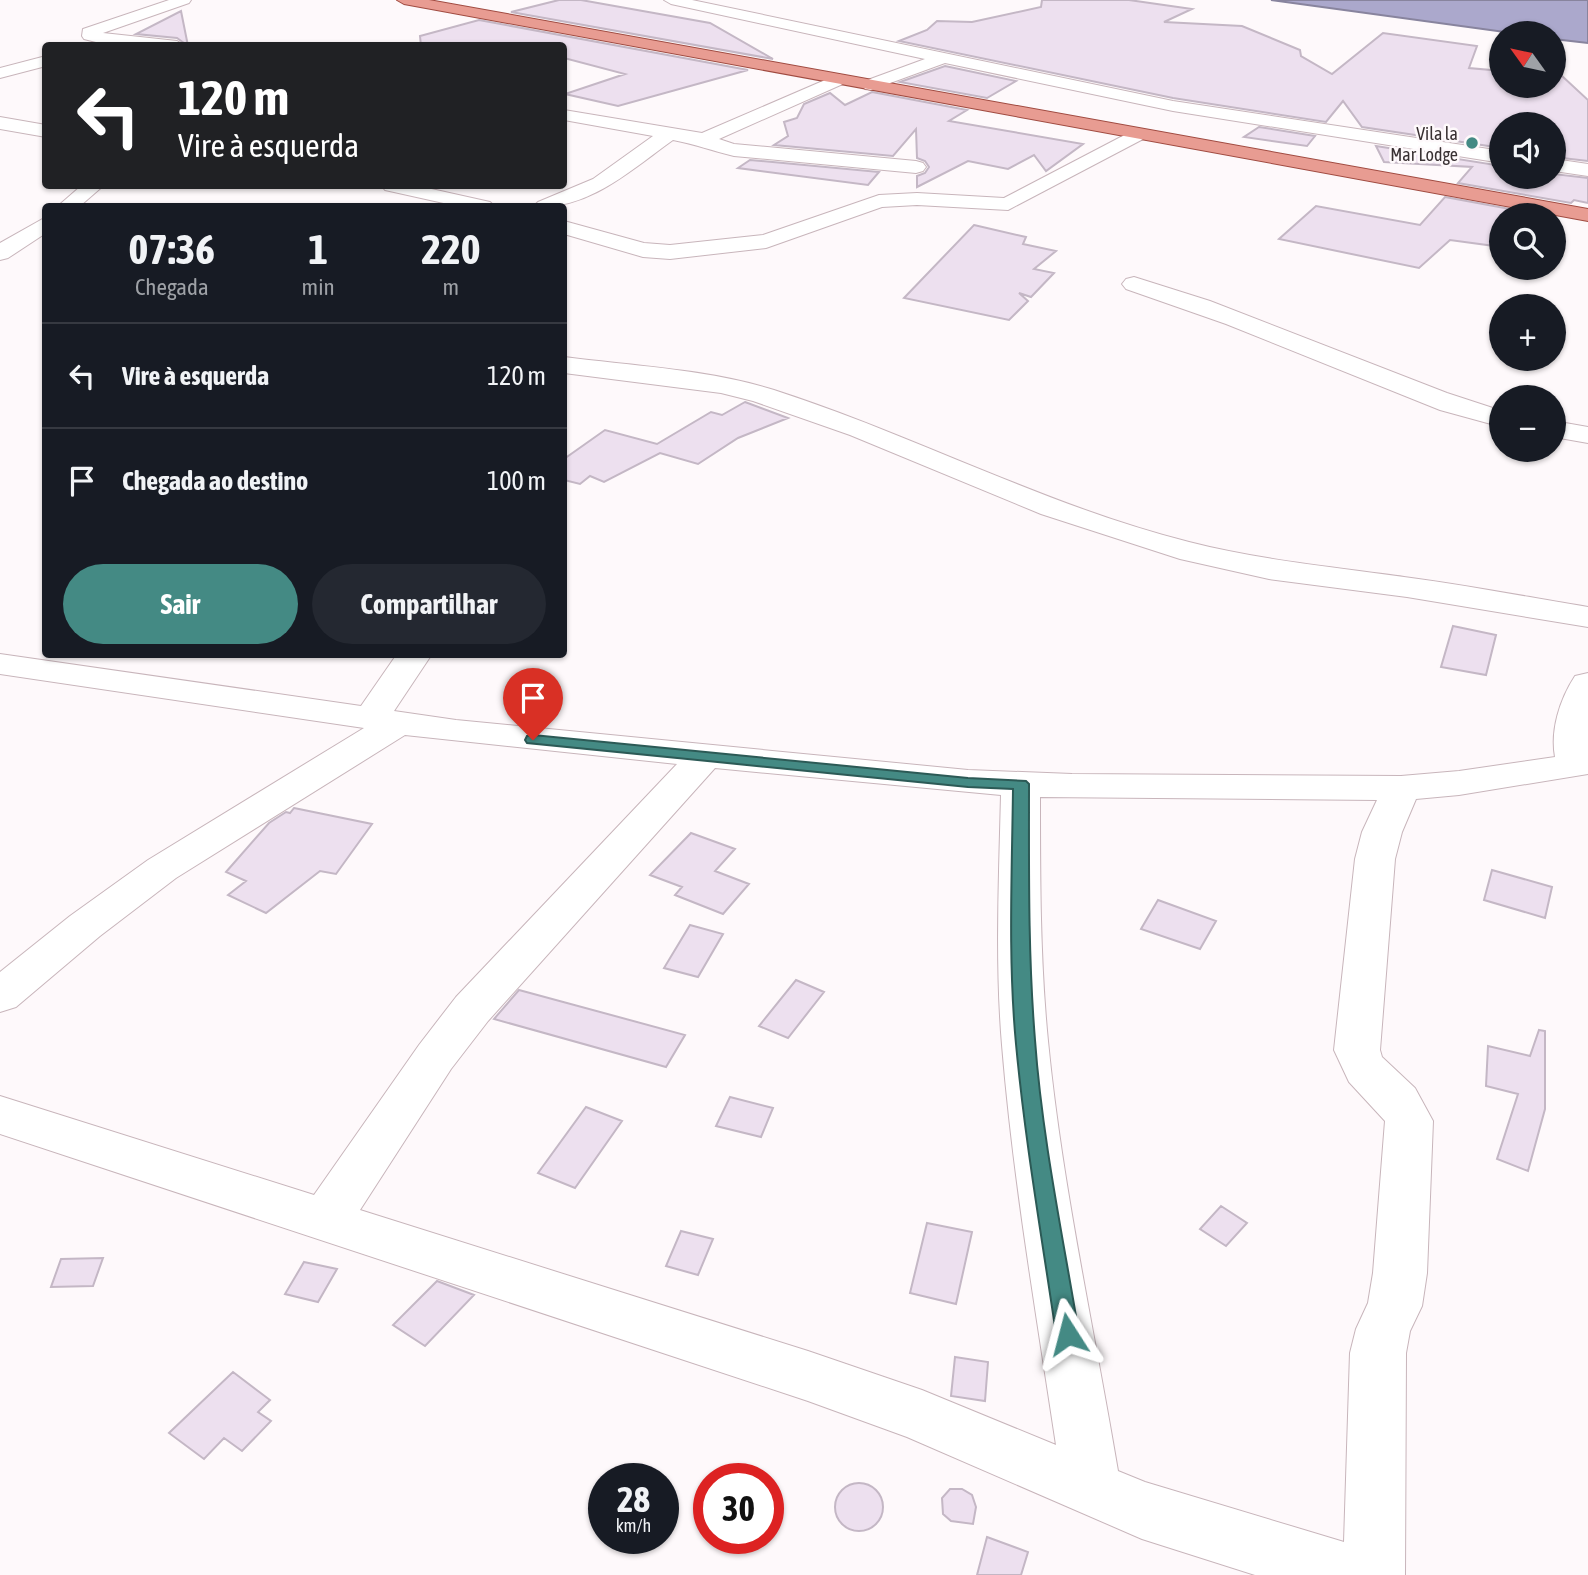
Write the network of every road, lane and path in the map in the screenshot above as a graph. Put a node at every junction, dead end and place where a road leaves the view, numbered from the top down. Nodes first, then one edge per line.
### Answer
1 (184, 0) edge
2 (404, 0) edge
3 (671, 0) edge
4 (96, 41) edge
5 (945, 57) junction
6 (42, 62) edge
7 (0, 72) edge
8 (839, 79) junction
9 (871, 85) junction
10 (567, 116) edge
11 (0, 123) edge
12 (42, 130) edge
13 (669, 134) junction
14 (1138, 134) junction
15 (707, 140) junction
16 (1489, 155) edge
17 (916, 167) dead end
18 (1566, 167) edge
19 (1588, 170) edge
20 (89, 189) edge
21 (406, 189) edge
22 (72, 203) edge
23 (470, 203) edge
24 (552, 203) edge
25 (1588, 215) edge
26 (42, 225) edge
27 (567, 228) edge
28 (4, 249) edge
29 (34, 252) dead end
30 (1134, 284) dead end
31 (567, 365) edge
32 (616, 371) junction
33 (567, 379) edge
34 (1489, 415) edge
35 (1566, 431) edge
36 (1588, 435) edge
37 (1588, 617) edge
38 (413, 658) edge
39 (0, 664) edge
40 (1588, 684) edge
41 (386, 720) junction
42 (705, 757) junction
43 (1582, 764) edge
44 (1021, 784) junction
45 (1401, 788) junction
46 (0, 996) edge
47 (0, 1115) edge
48 (325, 1220) junction
49 (1092, 1490) junction
50 (1352, 1575) edge
51 (1374, 1575) edge

1 - 4 street
2 - 8 main road
3 - 5 street
5 - 9 street
5 - 16 street
6 - 7 street
8 - 9 main road
8 - 15 street
9 - 14 main road
10 - 13 street
11 - 12 street
13 - 15 street
13 - 24 street
14 - 25 main road
14 - 27 street
15 - 17 street
18 - 19 street
20 - 22 street
21 - 23 street
26 - 28 street
28 - 29 street
30 - 34 street
31 - 32 street
32 - 33 street
32 - 37 street
35 - 36 street
38 - 41 street
39 - 41 street
40 - 43 street
41 - 42 street
41 - 46 street
42 - 44 street
42 - 48 street
43 - 45 street
44 - 45 street
44 - 49 street
45 - 51 street
47 - 48 street
48 - 49 street
49 - 50 street

